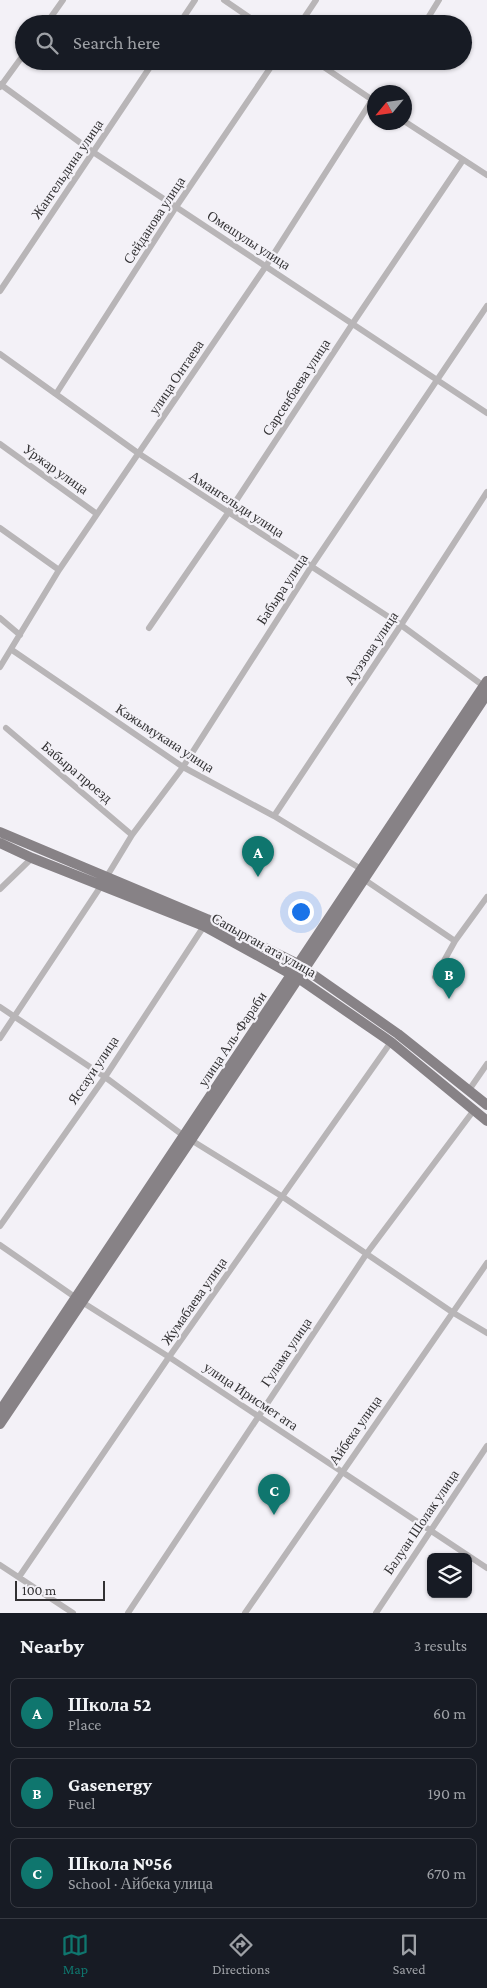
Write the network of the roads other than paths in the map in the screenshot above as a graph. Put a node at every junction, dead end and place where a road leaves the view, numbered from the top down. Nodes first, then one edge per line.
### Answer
1 (63, 0) edge
2 (195, 0) edge
3 (224, 0) edge
4 (316, 0) edge
5 (439, 0) edge
6 (52, 15) edge
7 (185, 15) edge
8 (246, 15) edge
9 (306, 15) edge
10 (430, 15) edge
11 (15, 66) edge
12 (148, 70) edge
13 (269, 70) edge
14 (328, 70) edge
15 (0, 86) edge
16 (367, 97) edge
17 (367, 110) edge
18 (412, 126) edge
19 (93, 152) junction
20 (463, 160) junction
21 (487, 176) edge
22 (176, 207) junction
23 (266, 266) junction
24 (0, 291) edge
25 (487, 306) edge
26 (353, 323) junction
27 (0, 354) edge
28 (437, 379) junction
29 (56, 394) junction
30 (487, 413) edge
31 (0, 444) edge
32 (138, 453) junction
33 (487, 492) edge
34 (228, 513) junction
35 (97, 514) junction
36 (0, 528) edge
37 (311, 567) junction
38 (59, 570) junction
39 (0, 618) edge
40 (402, 625) junction
41 (149, 628) dead end
42 (20, 634) junction
43 (12, 650) junction
44 (0, 668) edge
45 (486, 687) edge
46 (6, 728) dead end
47 (182, 767) junction
48 (274, 816) junction
49 (0, 832) edge
50 (132, 835) junction
51 (0, 843) edge
52 (32, 858) junction
53 (361, 875) junction
54 (104, 881) junction
55 (0, 889) edge
56 (487, 897) edge
57 (204, 926) junction
58 (455, 941) junction
59 (301, 966) junction
60 (294, 976) junction
61 (435, 977) dead end
62 (0, 1007) edge
63 (14, 1016) junction
64 (0, 1038) edge
65 (391, 1042) junction
66 (487, 1064) edge
67 (105, 1077) junction
68 (469, 1090) junction
69 (487, 1105) edge
70 (474, 1110) junction
71 (487, 1121) edge
72 (188, 1138) junction
73 (283, 1197) junction
74 (0, 1226) edge
75 (0, 1245) edge
76 (367, 1253) junction
77 (487, 1263) edge
78 (79, 1300) junction
79 (452, 1312) junction
80 (487, 1333) edge
81 (169, 1357) junction
82 (0, 1411) edge
83 (259, 1416) junction
84 (0, 1424) edge
85 (487, 1446) edge
86 (342, 1471) junction
87 (430, 1530) junction
88 (0, 1564) edge
89 (487, 1568) edge
90 (19, 1577) junction
91 (73, 1613) edge
92 (128, 1613) edge
93 (245, 1613) edge
94 (376, 1613) edge

1 - 6 street
2 - 7 street
3 - 8 street
4 - 9 street
5 - 10 street
11 - 15 street
12 - 19 street, Жангельдина улица
13 - 22 street, Сейданова улица
14 - 16 street
15 - 19 street, Омешулы улица
17 - 23 street, улица Онтаева
18 - 20 street
19 - 22 street, Омешулы улица
19 - 24 street, Жангельдина улица
20 - 21 street
20 - 26 street, Сарсенбаева улица
22 - 23 street, Омешулы улица
22 - 29 street, Сейданова улица
23 - 26 street, Омешулы улица
23 - 32 street, улица Онтаева
25 - 28 street, Бабыра улица
26 - 28 street, Омешулы улица
26 - 34 street, Сарсенбаева улица
27 - 29 street, Амангельди улица
28 - 30 street, Омешулы улица
28 - 37 street, Бабыра улица
29 - 32 street, Амангельди улица
31 - 35 street, Уржар улица
32 - 34 street, Амангельди улица
32 - 35 street, улица Онтаева
33 - 40 street, Ауэзова улица
34 - 37 street, Амангельди улица
34 - 41 street, Сарсенбаева улица
35 - 38 street, улица Онтаева
36 - 38 street
37 - 40 street, Амангельди улица
37 - 47 street, Бабыра улица
38 - 42 street, улица Онтаева
39 - 42 street
40 - 45 street, Амангельди улица
40 - 48 street, Ауэзова улица
42 - 43 street, улица Онтаева
43 - 44 street, улица Онтаева
43 - 47 street, Кажымукана улица
45 - 53 main road, улица Аль-Фараби
46 - 50 street, Бабыра проезд
47 - 48 street, Кажымукана улица
47 - 50 street, Бабыра улица
48 - 53 street, Кажымукана улица
49 - 54 main road, Сапырган ата улица
50 - 54 street, Бабыра улица
51 - 52 main road, Сапырган ата улица
52 - 54 main road, Сапырган ата улица
52 - 55 street
53 - 58 street, Кажымукана улица
53 - 59 main road, улица Аль-Фараби
54 - 57 main road, Сапырган ата улица
54 - 59 main road, Сапырган ата улица
54 - 63 street, Бабыра улица
56 - 58 street
57 - 60 main road, Сапырган ата улица
57 - 67 street, Яссауи улица
58 - 61 street
59 - 60 main road, улица Аль-Фараби
59 - 68 main road, Сапырган ата улица
60 - 65 main road, Сапырган ата улица
60 - 72 main road, улица Аль-Фараби
62 - 63 street
63 - 64 street, Бабыра улица
63 - 67 street
65 - 70 main road, Сапырган ата улица
65 - 73 street, Жумабаева улица
66 - 68 street
67 - 72 street
67 - 74 street, Яссауи улица
68 - 69 main road, Сапырган ата улица
70 - 71 main road, Сапырган ата улица
70 - 76 street, Гулама улица
72 - 73 street
72 - 78 main road, улица Аль-Фараби
73 - 76 street
73 - 81 street, Жумабаева улица
75 - 78 street, улица Ирисмет ата
76 - 79 street
76 - 83 street, Гулама улица
77 - 79 street, Айбека улица
78 - 81 street, улица Ирисмет ата
78 - 82 main road, улица Аль-Фараби
78 - 84 main road, улица Аль-Фараби
79 - 80 street
79 - 86 street, Айбека улица
81 - 83 street, улица Ирисмет ата
81 - 90 street, Жумабаева улица
83 - 86 street, улица Ирисмет ата
83 - 92 street, Гулама улица
85 - 87 street, Балуан Шолак улица
86 - 87 street, улица Ирисмет ата
86 - 93 street, Айбека улица
87 - 89 street, улица Ирисмет ата
87 - 94 street, Балуан Шолак улица
88 - 90 street
90 - 91 street

